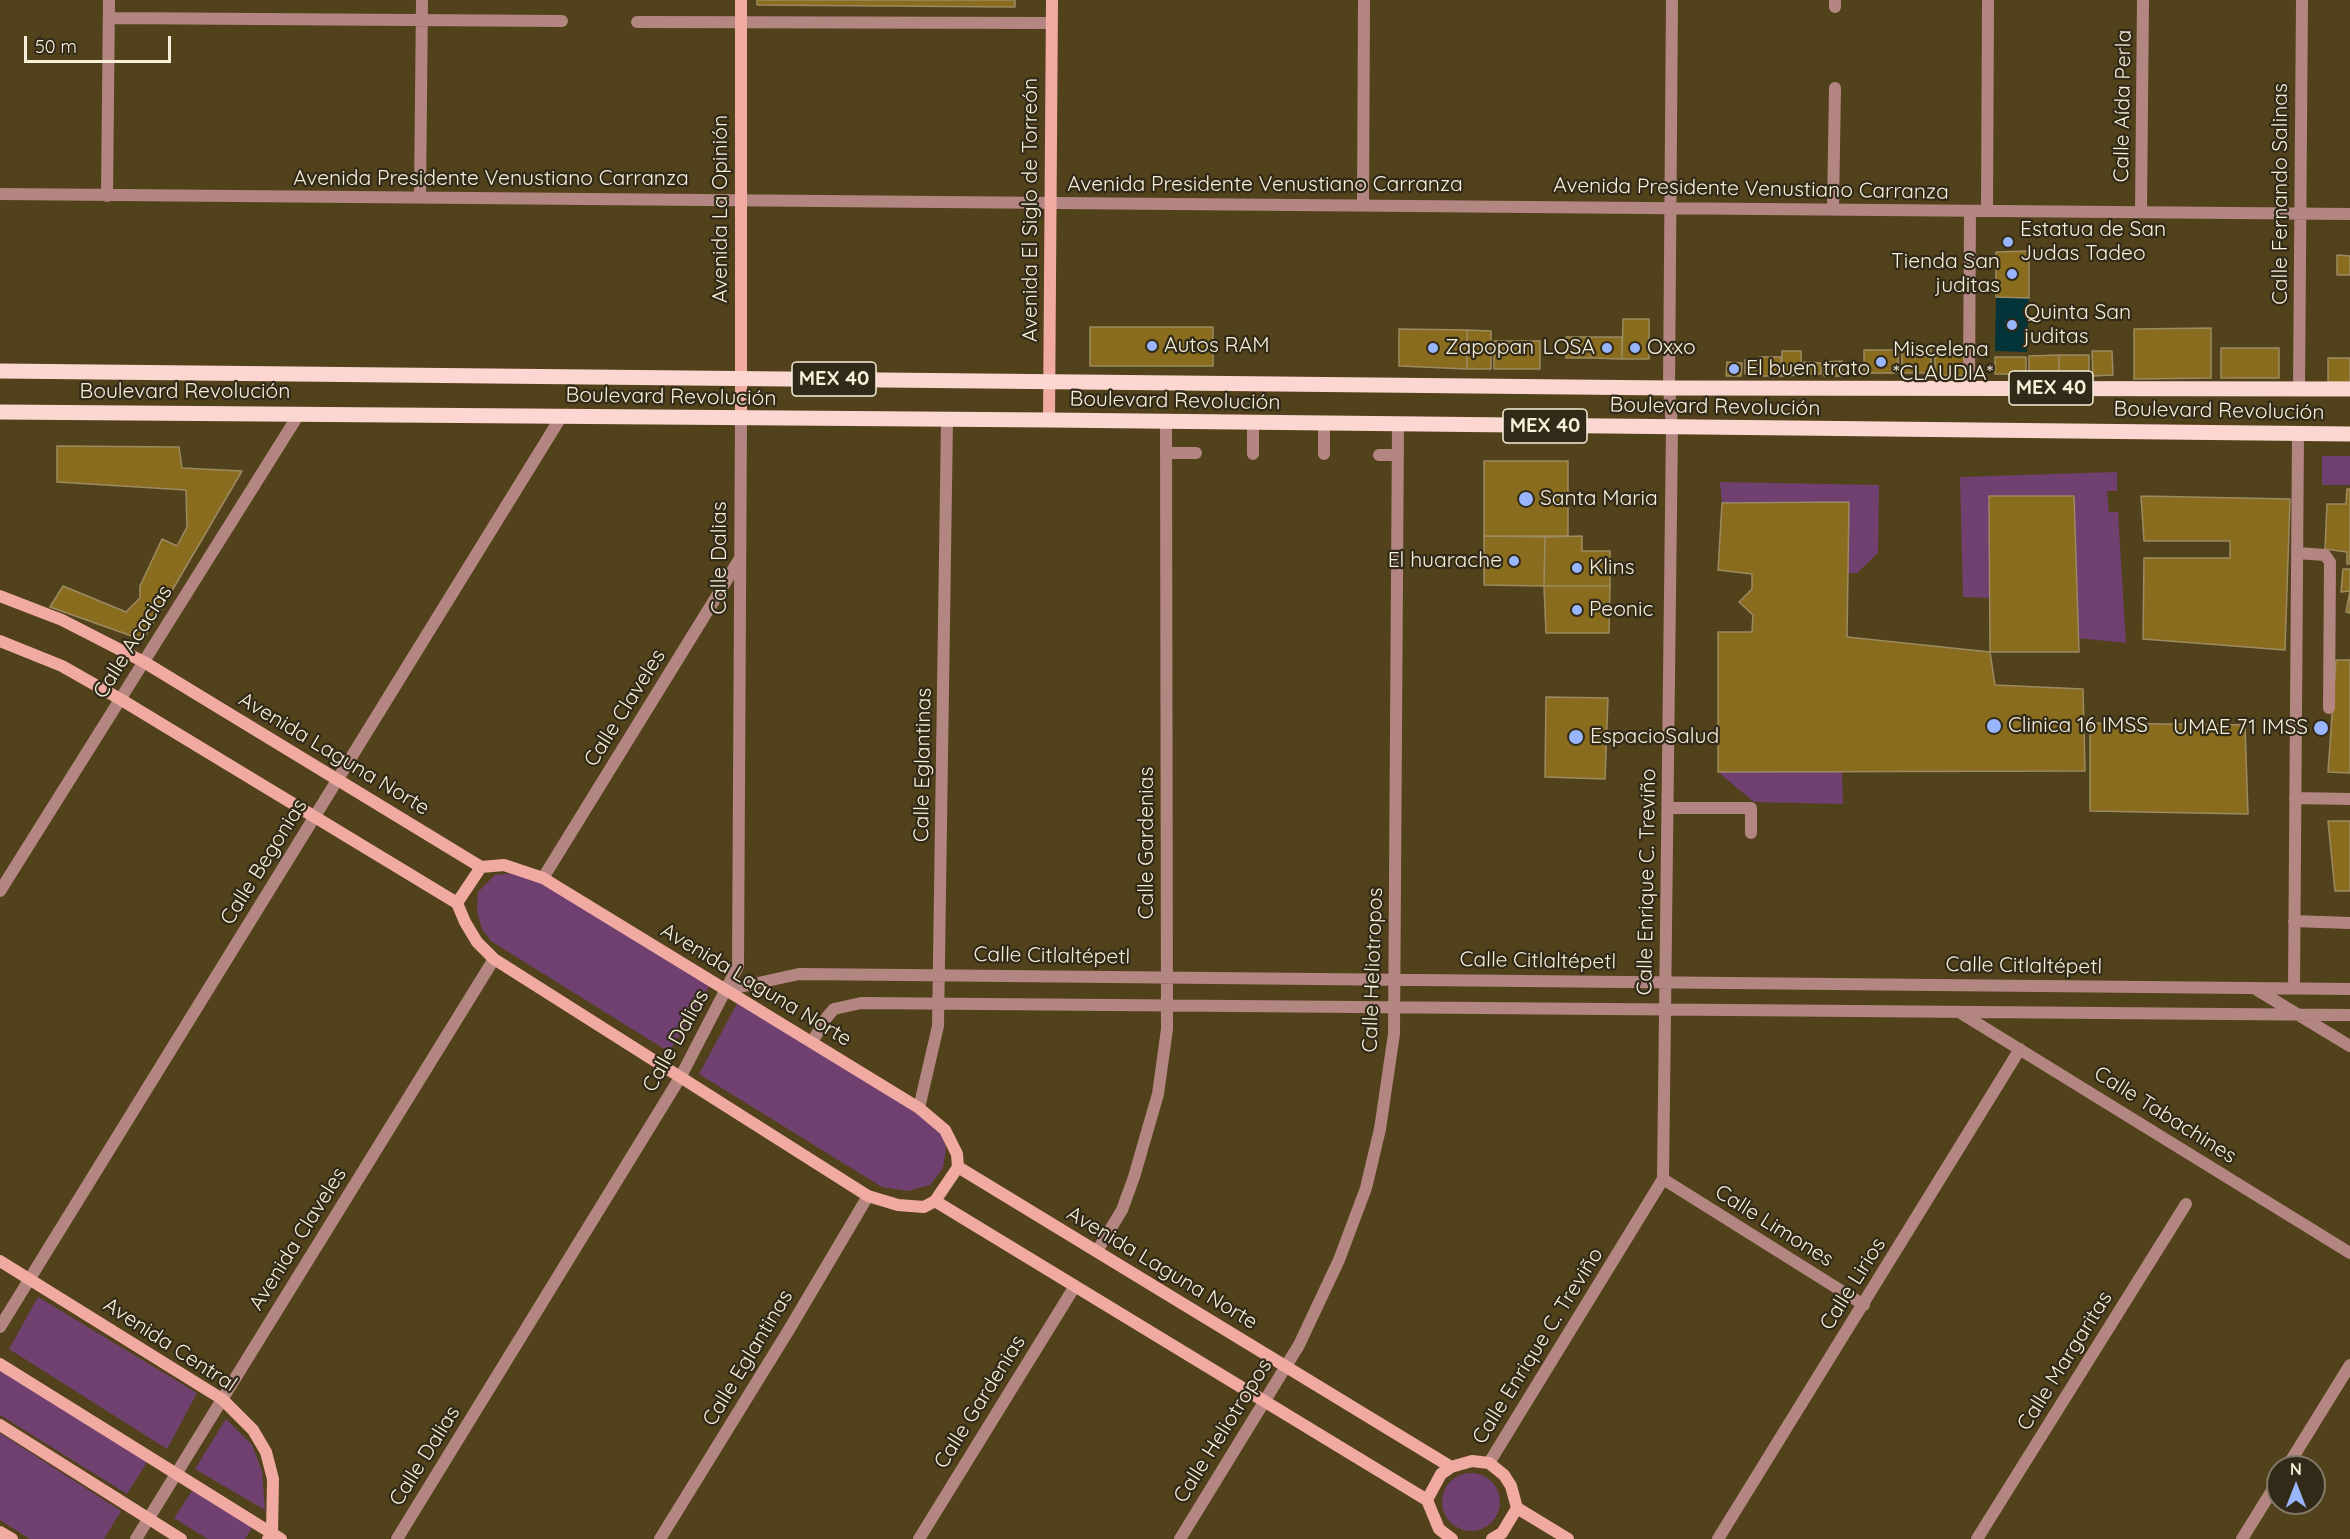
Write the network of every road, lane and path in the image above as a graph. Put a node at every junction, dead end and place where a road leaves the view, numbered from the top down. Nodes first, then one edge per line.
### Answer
1 (109, 0) edge
2 (422, 0) edge
3 (741, 0) edge
4 (1052, 0) edge
5 (1364, 0) edge
6 (1672, 0) edge
7 (1988, 0) edge
8 (2143, 0) edge
9 (2302, 0) edge
10 (109, 18) junction
11 (422, 21) junction
12 (562, 21) dead end
13 (637, 22) dead end
14 (741, 22) junction
15 (1052, 23) junction
16 (1834, 88) dead end
17 (0, 194) edge
18 (107, 196) junction
19 (420, 197) junction
20 (741, 200) junction
21 (1050, 203) junction
22 (1363, 205) junction
23 (1670, 208) junction
24 (1833, 209) junction
25 (1970, 211) junction
26 (1986, 211) junction
27 (2141, 212) junction
28 (2301, 213) junction
29 (2350, 214) edge
30 (0, 371) edge
31 (741, 378) junction
32 (1049, 381) junction
33 (1669, 388) junction
34 (1969, 388) junction
35 (2299, 389) junction
36 (2350, 389) edge
37 (0, 412) edge
38 (299, 414) junction
39 (561, 417) junction
40 (741, 418) junction
41 (947, 420) junction
42 (1049, 420) junction
43 (1166, 422) junction
44 (1253, 423) junction
45 (1324, 424) junction
46 (1398, 424) junction
47 (1672, 427) junction
48 (2298, 433) junction
49 (2350, 434) edge
50 (1166, 453) junction
51 (1196, 453) dead end
52 (1253, 454) dead end
53 (1324, 454) dead end
54 (1379, 454) dead end
55 (1398, 454) junction
56 (2297, 553) junction
57 (740, 559) junction
58 (0, 596) edge
59 (0, 641) edge
60 (144, 662) junction
61 (120, 699) junction
62 (2329, 708) dead end
63 (338, 778) junction
64 (2295, 798) junction
65 (2350, 799) edge
66 (1668, 808) junction
67 (315, 817) junction
68 (1751, 833) dead end
69 (481, 867) junction
70 (543, 878) junction
71 (0, 891) edge
72 (457, 903) junction
73 (2294, 921) junction
74 (2350, 923) edge
75 (494, 959) junction
76 (939, 975) junction
77 (1167, 977) junction
78 (1396, 979) junction
79 (1666, 982) junction
80 (2254, 988) junction
81 (2294, 988) junction
82 (2350, 989) edge
83 (726, 990) junction
84 (939, 1004) junction
85 (1167, 1006) junction
86 (1395, 1007) junction
87 (1665, 1009) junction
88 (1958, 1012) junction
89 (2297, 1014) junction
90 (2350, 1015) edge
91 (812, 1042) junction
92 (2350, 1046) edge
93 (2020, 1049) junction
94 (681, 1076) junction
95 (919, 1108) junction
96 (958, 1167) junction
97 (1663, 1179) junction
98 (868, 1196) junction
99 (935, 1201) junction
100 (2186, 1204) dead end
101 (1097, 1251) junction
102 (2350, 1253) edge
103 (0, 1261) edge
104 (30, 1279) junction
105 (1075, 1286) junction
106 (1864, 1305) junction
107 (0, 1327) edge
108 (0, 1364) edge
109 (2350, 1365) edge
110 (1286, 1366) junction
111 (222, 1399) junction
112 (1265, 1401) junction
113 (0, 1425) edge
114 (2294, 1455) edge
115 (1489, 1464) junction
116 (1451, 1467) junction
117 (176, 1474) junction
118 (1427, 1500) junction
119 (2266, 1500) edge
120 (1517, 1508) junction
121 (148, 1519) junction
122 (0, 1532) edge
123 (274, 1537) edge
124 (1446, 1538) edge
125 (12, 1539) edge
126 (136, 1539) edge
127 (181, 1539) edge
128 (397, 1539) edge
129 (660, 1539) edge
130 (918, 1539) edge
131 (1180, 1539) edge
132 (1495, 1539) edge
133 (1568, 1539) edge
134 (1718, 1539) edge
135 (1977, 1539) edge
136 (2242, 1539) edge

1 - 10 street
2 - 11 street
3 - 14 street, Avenida La Opinión
4 - 15 street, Avenida El Siglo de Torreón
5 - 22 street
6 - 23 street, Calle Enrique C. Treviño
7 - 26 street
8 - 27 street, Calle Aída Perla
9 - 28 street, Calle Fernando Salinas
10 - 11 street
10 - 18 street
11 - 12 street
11 - 19 street
13 - 14 street
14 - 15 street
14 - 20 street, Avenida La Opinión
15 - 21 street, Avenida El Siglo de Torreón
16 - 24 street
17 - 18 street, Avenida Presidente Venustiano Carranza
18 - 19 street, Avenida Presidente Venustiano Carranza
19 - 20 street, Avenida Presidente Venustiano Carranza
20 - 21 street, Avenida Presidente Venustiano Carranza
20 - 31 street, Avenida La Opinión
21 - 22 street, Avenida Presidente Venustiano Carranza
21 - 32 street, Avenida El Siglo de Torreón
22 - 23 street, Avenida Presidente Venustiano Carranza
23 - 24 street, Avenida Presidente Venustiano Carranza
23 - 33 street, Calle Enrique C. Treviño
24 - 25 street, Avenida Presidente Venustiano Carranza
25 - 26 street, Avenida Presidente Venustiano Carranza
25 - 34 street
26 - 27 street, Avenida Presidente Venustiano Carranza
27 - 28 street, Avenida Presidente Venustiano Carranza
28 - 29 street, Avenida Presidente Venustiano Carranza
28 - 35 street, Calle Fernando Salinas
30 - 31 main road, MEX 40
31 - 32 main road, MEX 40
31 - 40 street, Avenida La Opinión
32 - 33 main road, MEX 40
32 - 42 street, Avenida El Siglo de Torreón
33 - 34 main road, MEX 40
33 - 47 street, Calle Enrique C. Treviño
34 - 35 main road, MEX 40
35 - 36 main road, MEX 40
37 - 38 main road, Boulevard Revolución / MEX 40
38 - 39 main road, Boulevard Revolución / MEX 40
38 - 60 street, Calle Acacias
39 - 40 main road, Boulevard Revolución / MEX 40
39 - 63 street, Calle Begonias
40 - 41 main road, Boulevard Revolución / MEX 40
40 - 57 street, Calle Dalias
41 - 42 main road, Boulevard Revolución / MEX 40
41 - 76 street, Calle Eglantinas
42 - 43 main road, Boulevard Revolución / MEX 40
43 - 44 main road, Boulevard Revolución / MEX 40
43 - 50 street, Calle Gardenias
44 - 45 main road, Boulevard Revolución / MEX 40
44 - 52 street
45 - 46 main road, Boulevard Revolución / MEX 40
45 - 53 street
46 - 47 main road, Boulevard Revolución / MEX 40
46 - 55 street, Calle Heliotropos
47 - 48 main road, Boulevard Revolución / MEX 40
47 - 66 street, Calle Enrique C. Treviño
48 - 49 main road, Boulevard Revolución / MEX 40
48 - 56 street
50 - 51 street
50 - 77 street, Calle Gardenias
54 - 55 street
55 - 78 street, Calle Heliotropos
56 - 62 street
56 - 64 street
57 - 70 street, Calle Claveles
57 - 83 street, Calle Dalias
58 - 60 street, Avenida Laguna Norte
59 - 61 street
60 - 61 street, Calle Acacias
60 - 63 street, Avenida Laguna Norte
61 - 67 street
61 - 71 street, Calle Acacias
63 - 67 street, Calle Begonias
63 - 69 street, Avenida Laguna Norte
64 - 65 street
64 - 73 street
66 - 68 street
66 - 79 street, Calle Enrique C. Treviño
67 - 72 street
67 - 104 street, Calle Begonias
69 - 70 street, Avenida Laguna Norte
69 - 72 street
70 - 83 street, Avenida Laguna Norte
72 - 75 street
73 - 74 street
73 - 81 street
75 - 94 street
75 - 111 street, Avenida Claveles
76 - 77 street, Calle Citlaltépetl
76 - 83 street, Calle Citlaltépetl
76 - 84 street, Calle Eglantinas
77 - 78 street, Calle Citlaltépetl
77 - 85 street, Calle Gardenias
78 - 79 street, Calle Citlaltépetl
78 - 86 street, Calle Heliotropos
79 - 80 street, Calle Citlaltépetl
79 - 87 street, Calle Enrique C. Treviño
80 - 81 street, Calle Citlaltépetl
80 - 89 street
81 - 82 street, Calle Citlaltépetl
83 - 91 street, Avenida Laguna Norte
83 - 94 street, Calle Dalias
84 - 85 street
84 - 91 street
84 - 95 street, Calle Eglantinas
85 - 86 street
85 - 101 street, Calle Gardenias
86 - 87 street
86 - 110 street, Calle Heliotropos
87 - 88 street
87 - 97 street, Calle Enrique C. Treviño
88 - 89 street
88 - 93 street, Calle Tabachines
89 - 90 street
89 - 92 street
91 - 95 street, Avenida Laguna Norte
93 - 102 street, Calle Tabachines
93 - 106 street, Calle Lirios
94 - 98 street
94 - 128 street, Calle Dalias
95 - 96 street, Avenida Laguna Norte
96 - 99 street
96 - 101 street, Avenida Laguna Norte
97 - 106 street, Calle Limones
97 - 115 street, Calle Enrique C. Treviño
98 - 99 street
98 - 129 street, Calle Eglantinas
99 - 105 street
100 - 135 street, Calle Margaritas
101 - 110 street, Avenida Laguna Norte
103 - 104 street, Avenida Central
104 - 107 street, Calle Begonias
104 - 111 street, Avenida Central
105 - 112 street
105 - 130 street, Calle Gardenias
106 - 134 street, Calle Lirios
108 - 117 street, Avenida Central
109 - 114 street
110 - 112 street, Calle Heliotropos
110 - 116 street, Avenida Laguna Norte
111 - 117 street, Avenida Claveles
111 - 123 street, Avenida Central
112 - 118 street
112 - 131 street, Calle Heliotropos
113 - 121 street
115 - 116 street
115 - 120 street
116 - 118 street
117 - 121 street, Avenida Claveles
117 - 123 street, Avenida Central
118 - 124 street
119 - 136 street
120 - 132 street
120 - 133 street
121 - 126 street, Avenida Claveles
121 - 127 street
122 - 125 street

